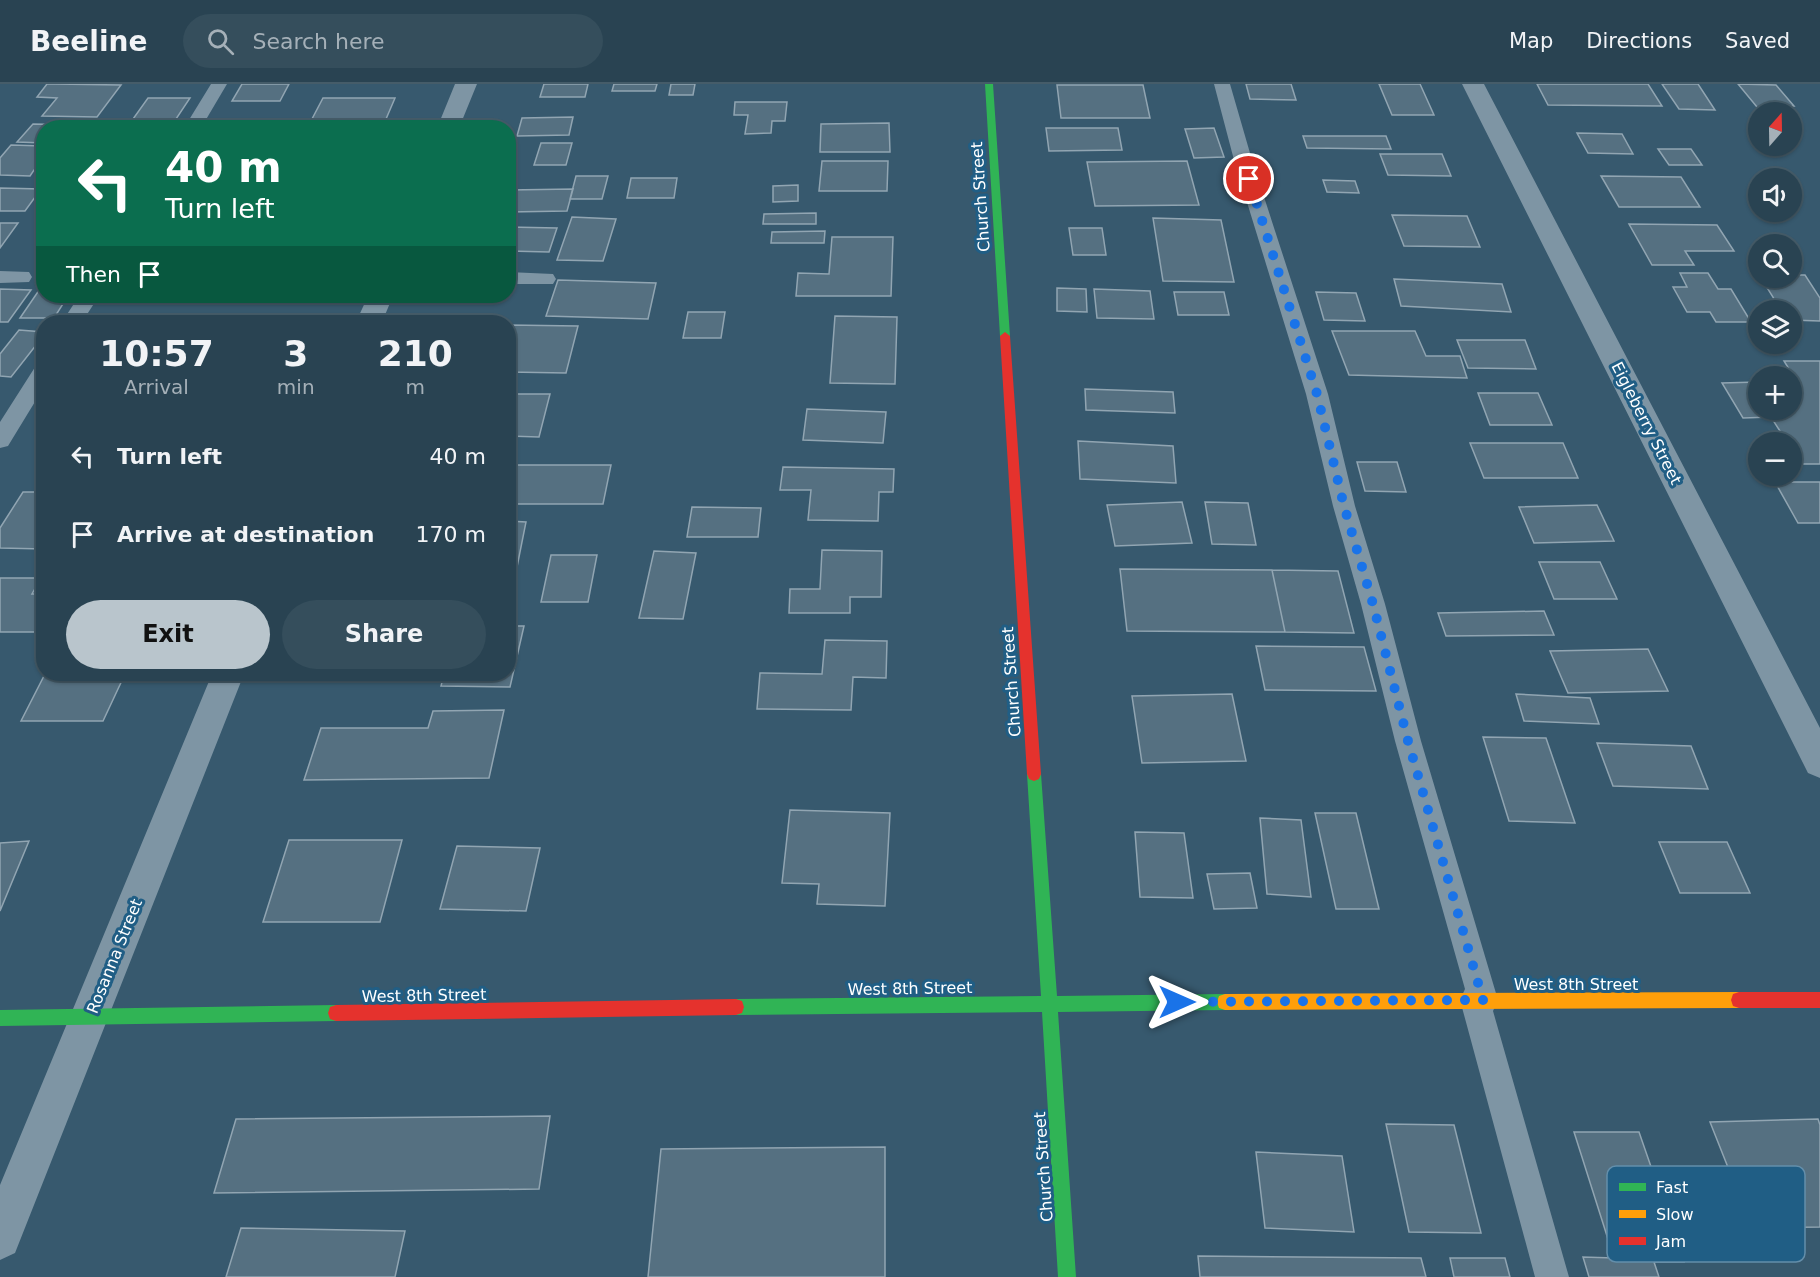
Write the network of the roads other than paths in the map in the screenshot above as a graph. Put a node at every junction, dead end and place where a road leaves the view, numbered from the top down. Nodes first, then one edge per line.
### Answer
1 (219, 84) edge
2 (466, 84) edge
3 (989, 84) edge
4 (1222, 84) edge
5 (1473, 84) edge
6 (197, 120) edge
7 (451, 120) edge
8 (0, 277) edge
9 (22, 277) dead end
10 (516, 278) edge
11 (546, 279) dead end
12 (36, 382) edge
13 (0, 440) edge
14 (225, 681) edge
15 (1820, 762) edge
16 (1479, 1000) junction
17 (1820, 1000) edge
18 (1048, 1002) junction
19 (89, 1017) junction
20 (0, 1018) edge
21 (0, 1238) edge
22 (1067, 1277) edge
23 (1552, 1277) edge

1 - 6 lane
2 - 7 street
3 - 18 street, Church Street
4 - 16 lane
5 - 15 street, Eigleberry Street
8 - 9 lane
10 - 11 lane
12 - 13 lane
14 - 19 street, Rosanna Street
16 - 17 street, West 8th Street
16 - 18 street, West 8th Street
16 - 23 lane
18 - 19 street, West 8th Street
18 - 22 street, Church Street
19 - 20 street, West 8th Street
19 - 21 street, Rosanna Street

